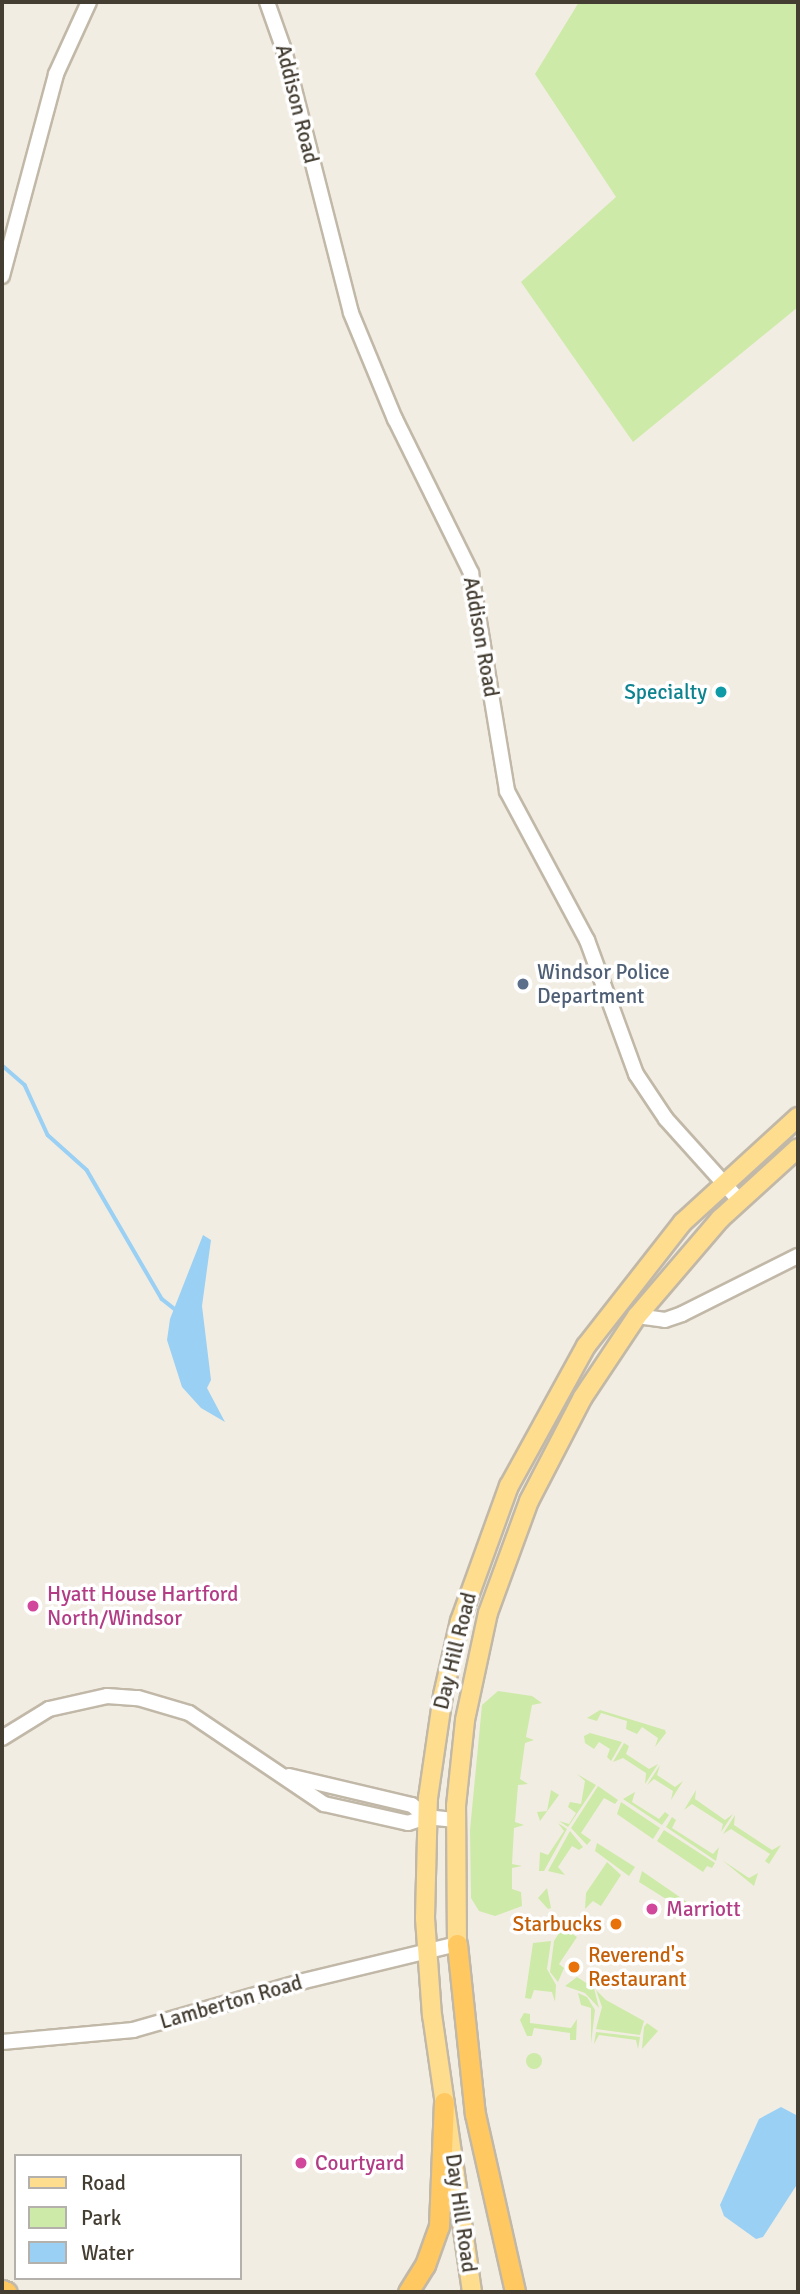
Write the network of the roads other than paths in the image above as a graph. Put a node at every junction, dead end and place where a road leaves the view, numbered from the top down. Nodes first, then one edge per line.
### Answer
1 (89, 2) edge
2 (267, 2) edge
3 (2, 276) edge
4 (798, 1117) edge
5 (798, 1148) edge
6 (722, 1183) junction
7 (738, 1200) junction
8 (798, 1256) edge
9 (637, 1316) junction
10 (541, 1423) junction
11 (562, 1435) junction
12 (485, 1546) junction
13 (509, 1552) junction
14 (2, 1738) edge
15 (426, 1817) junction
16 (456, 1820) junction
17 (457, 1944) junction
18 (426, 1952) junction
19 (2, 2042) edge
20 (444, 2102) junction
21 (2, 2290) edge
22 (7, 2292) edge
23 (408, 2292) edge
24 (472, 2292) edge
25 (515, 2292) edge

1 - 3 street
2 - 6 street, Addison Road
4 - 6 main road, Day Hill Road
5 - 7 main road, Day Hill Road
6 - 7 street, Addison Road
6 - 10 main road, Day Hill Road
7 - 9 main road, Day Hill Road
8 - 9 street
9 - 11 main road, Day Hill Road
10 - 11 main road
10 - 12 main road, Day Hill Road
11 - 13 main road, Day Hill Road
12 - 13 main road
12 - 15 main road, Day Hill Road
13 - 16 main road, Day Hill Road
14 - 15 street
15 - 16 street
15 - 18 main road, Day Hill Road
16 - 17 main road, Day Hill Road
17 - 18 street, Lamberton Road
17 - 25 highway
18 - 19 street, Lamberton Road
18 - 20 main road, Day Hill Road
20 - 23 highway
20 - 24 main road, Day Hill Road
21 - 22 highway

